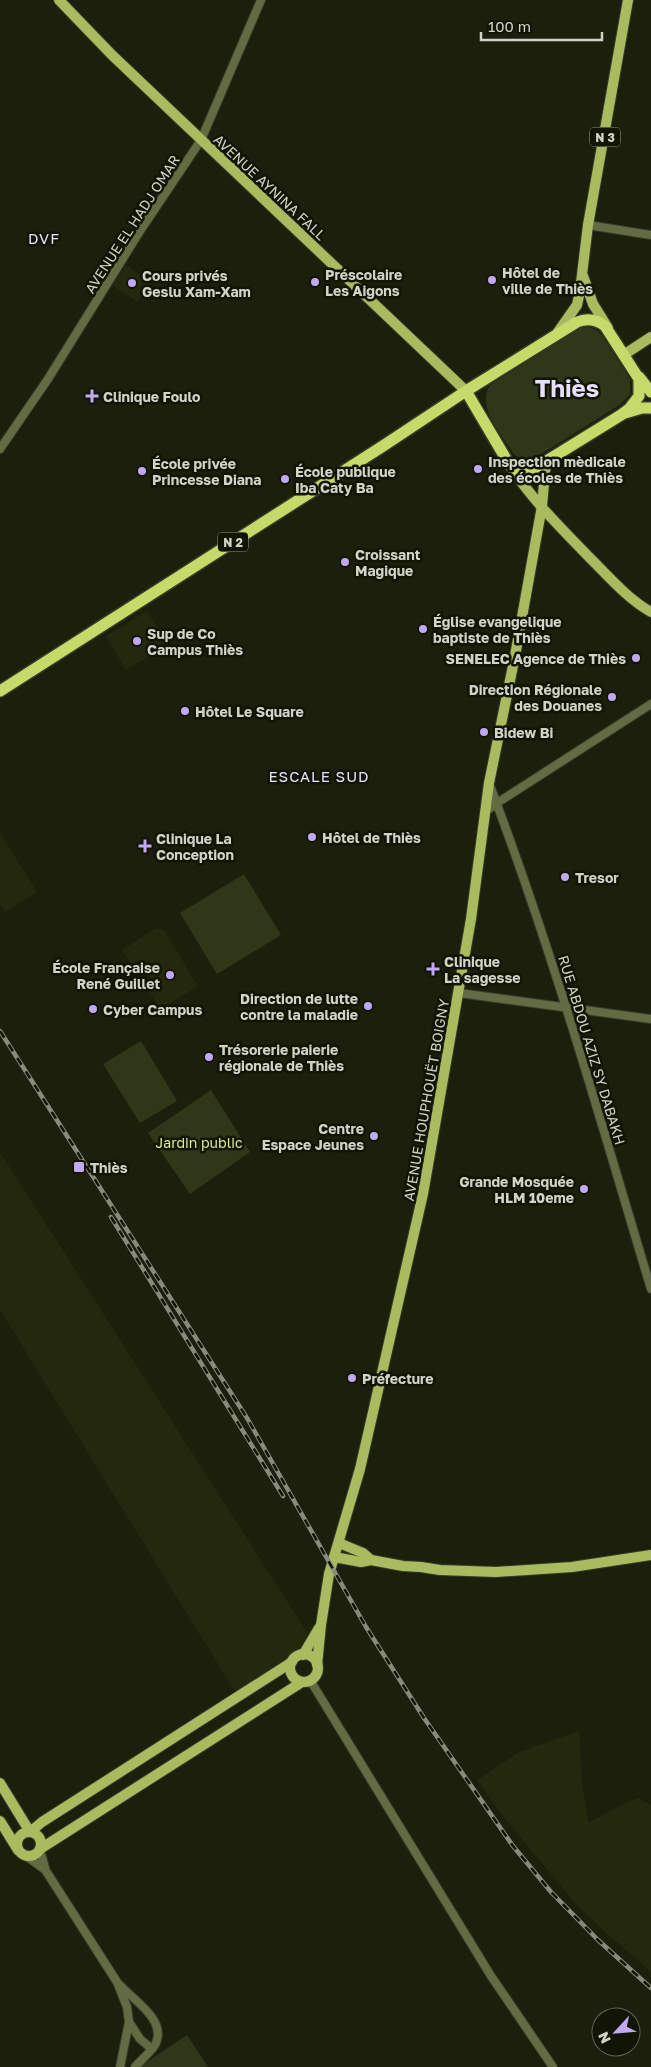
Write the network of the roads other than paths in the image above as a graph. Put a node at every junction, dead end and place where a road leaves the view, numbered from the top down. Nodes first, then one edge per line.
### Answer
1 (59, 0) edge
2 (261, 0) edge
3 (628, 0) edge
4 (201, 140) junction
5 (588, 225) junction
6 (651, 235) edge
7 (583, 275) junction
8 (612, 334) junction
9 (554, 337) junction
10 (651, 337) edge
11 (624, 354) junction
12 (637, 373) junction
13 (466, 391) junction
14 (651, 392) edge
15 (651, 408) edge
16 (621, 415) junction
17 (0, 449) edge
18 (546, 460) junction
19 (509, 464) junction
20 (542, 506) junction
21 (651, 612) edge
22 (0, 691) edge
23 (651, 704) edge
24 (489, 783) junction
25 (497, 803) junction
26 (486, 812) junction
27 (459, 994) junction
28 (567, 1007) junction
29 (651, 1019) edge
30 (651, 1289) edge
31 (339, 1542) junction
32 (651, 1555) edge
33 (334, 1557) junction
34 (371, 1560) junction
35 (321, 1625) junction
36 (303, 1654) junction
37 (292, 1662) junction
38 (317, 1665) junction
39 (306, 1681) junction
40 (0, 1783) edge
41 (0, 1821) edge
42 (30, 1832) junction
43 (40, 1850) junction
44 (22, 1853) junction
45 (46, 1871) junction
46 (117, 1982) junction
47 (129, 2022) junction
48 (152, 2049) junction
49 (120, 2067) edge
50 (135, 2067) edge
51 (552, 2067) edge

1 - 4 main road, AVENUE AYNINA FALL
2 - 4 street, AVENUE EL HADJ OMAR
3 - 5 main road, N 3
4 - 13 main road, AVENUE AYNINA FALL
4 - 17 street, AVENUE EL HADJ OMAR
5 - 6 street
5 - 7 main road, N 3
7 - 8 main road, N 3
7 - 9 main road, N 3
8 - 9 highway
8 - 11 highway
9 - 13 highway
10 - 11 main road
11 - 12 highway
12 - 14 highway
12 - 16 highway
13 - 19 highway
13 - 22 highway, N 2
15 - 16 highway
16 - 18 highway
18 - 19 highway
18 - 20 main road, AVENUE HOUPHOUËT BOIGNY
19 - 20 main road
20 - 21 main road
20 - 24 main road, AVENUE HOUPHOUËT BOIGNY
23 - 25 street
24 - 25 street, RUE ABDOU AZIZ SY DABAKH
24 - 26 main road, AVENUE HOUPHOUËT BOIGNY
25 - 26 street
25 - 28 street, RUE ABDOU AZIZ SY DABAKH
26 - 27 main road, AVENUE HOUPHOUËT BOIGNY
27 - 28 street
27 - 31 main road, AVENUE HOUPHOUËT BOIGNY
28 - 29 street
28 - 30 street, RUE ABDOU AZIZ SY DABAKH
31 - 33 main road, AVENUE HOUPHOUËT BOIGNY
31 - 34 main road
32 - 34 main road
33 - 34 main road
33 - 35 main road, AVENUE HOUPHOUËT BOIGNY
35 - 36 main road
35 - 38 main road, AVENUE HOUPHOUËT BOIGNY
36 - 37 main road
36 - 38 main road
37 - 39 main road
37 - 42 main road
38 - 39 main road
39 - 43 main road
39 - 51 street
40 - 42 main road
41 - 44 main road
42 - 43 main road
42 - 44 main road
43 - 44 main road
43 - 45 street
44 - 45 street
45 - 46 street
46 - 47 street
46 - 48 street
47 - 48 street
47 - 49 street
48 - 50 street

